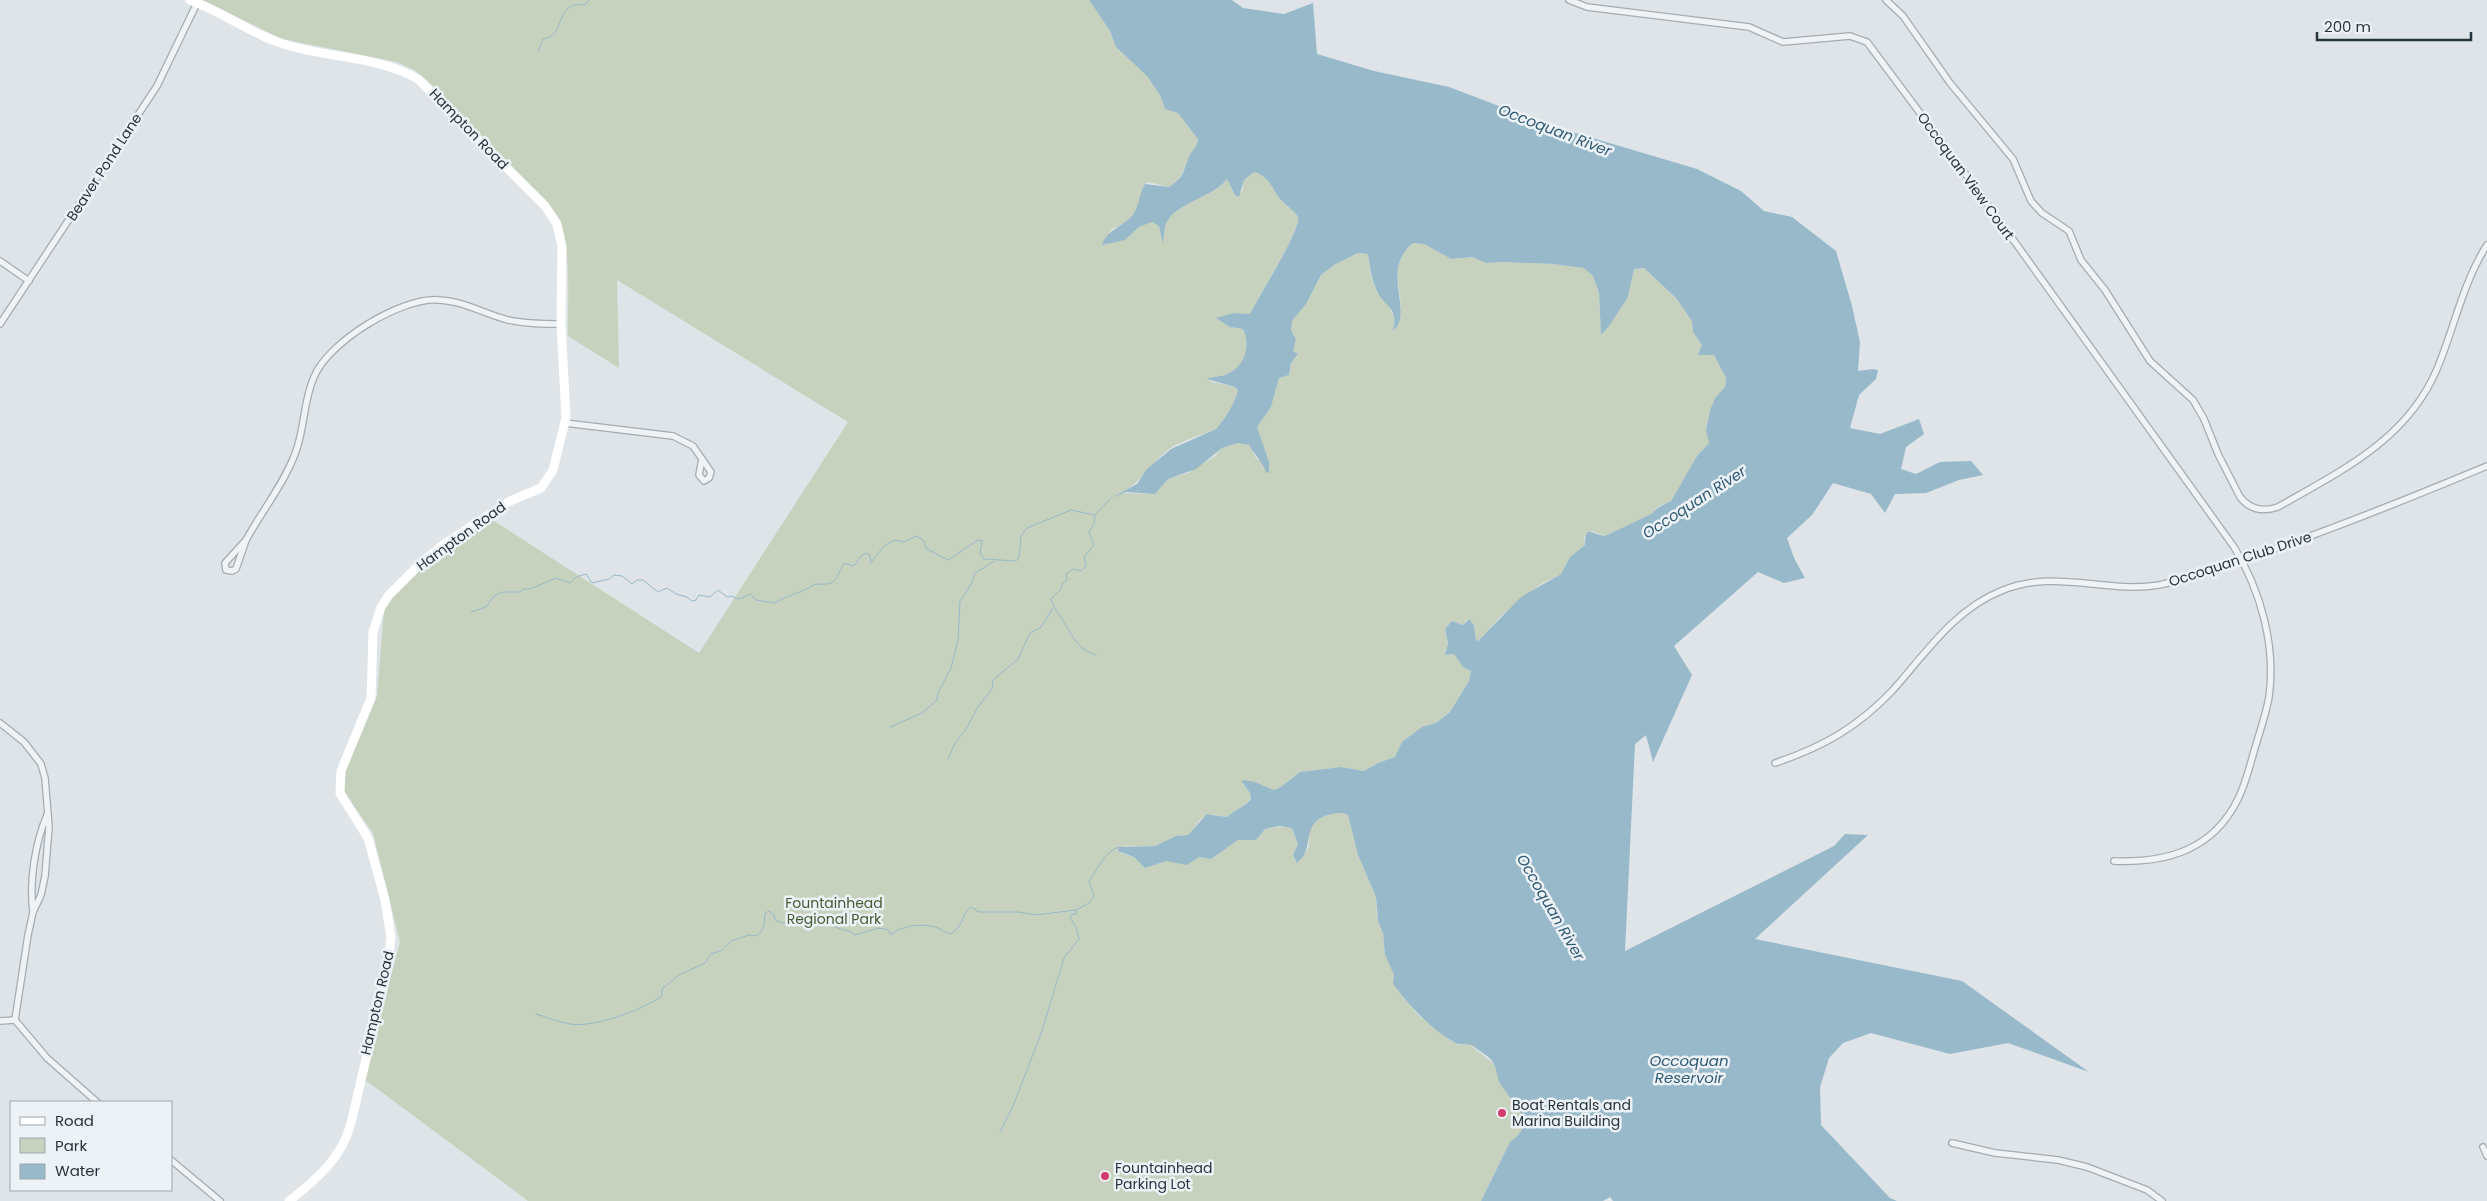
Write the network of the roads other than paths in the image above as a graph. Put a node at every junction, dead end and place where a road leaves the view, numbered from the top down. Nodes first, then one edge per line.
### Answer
1 (1568, 0) edge
2 (1886, 0) edge
3 (194, 1) edge
4 (2487, 245) edge
5 (0, 261) edge
6 (29, 280) junction
7 (0, 324) edge
8 (561, 324) junction
9 (565, 423) junction
10 (702, 459) dead end
11 (2487, 466) edge
12 (246, 540) junction
13 (2242, 560) junction
14 (0, 723) edge
15 (1776, 763) dead end
16 (47, 815) junction
17 (2114, 861) dead end
18 (33, 912) junction
19 (15, 1020) junction
20 (0, 1021) edge
21 (96, 1101) edge
22 (1952, 1143) dead end
23 (2482, 1147) dead end
24 (2487, 1156) edge
25 (172, 1161) edge
26 (220, 1201) edge
27 (289, 1201) edge
28 (2162, 1201) edge

1 - 13 street, Occoquan View Court
2 - 4 street
3 - 6 street, Beaver Pond Lane
3 - 8 street, Hampton Road
5 - 6 street
6 - 7 street, Beaver Pond Lane
8 - 9 street, Hampton Road
8 - 12 street
9 - 10 street
9 - 27 street, Hampton Road
11 - 13 street, Occoquan Club Drive
12 - 12 street
13 - 15 street, Occoquan Club Drive
13 - 17 street, Occoquan View Court
14 - 16 street
16 - 18 street
16 - 18 street
18 - 19 street
19 - 20 street
19 - 21 street
22 - 28 street
23 - 24 street
25 - 26 street

